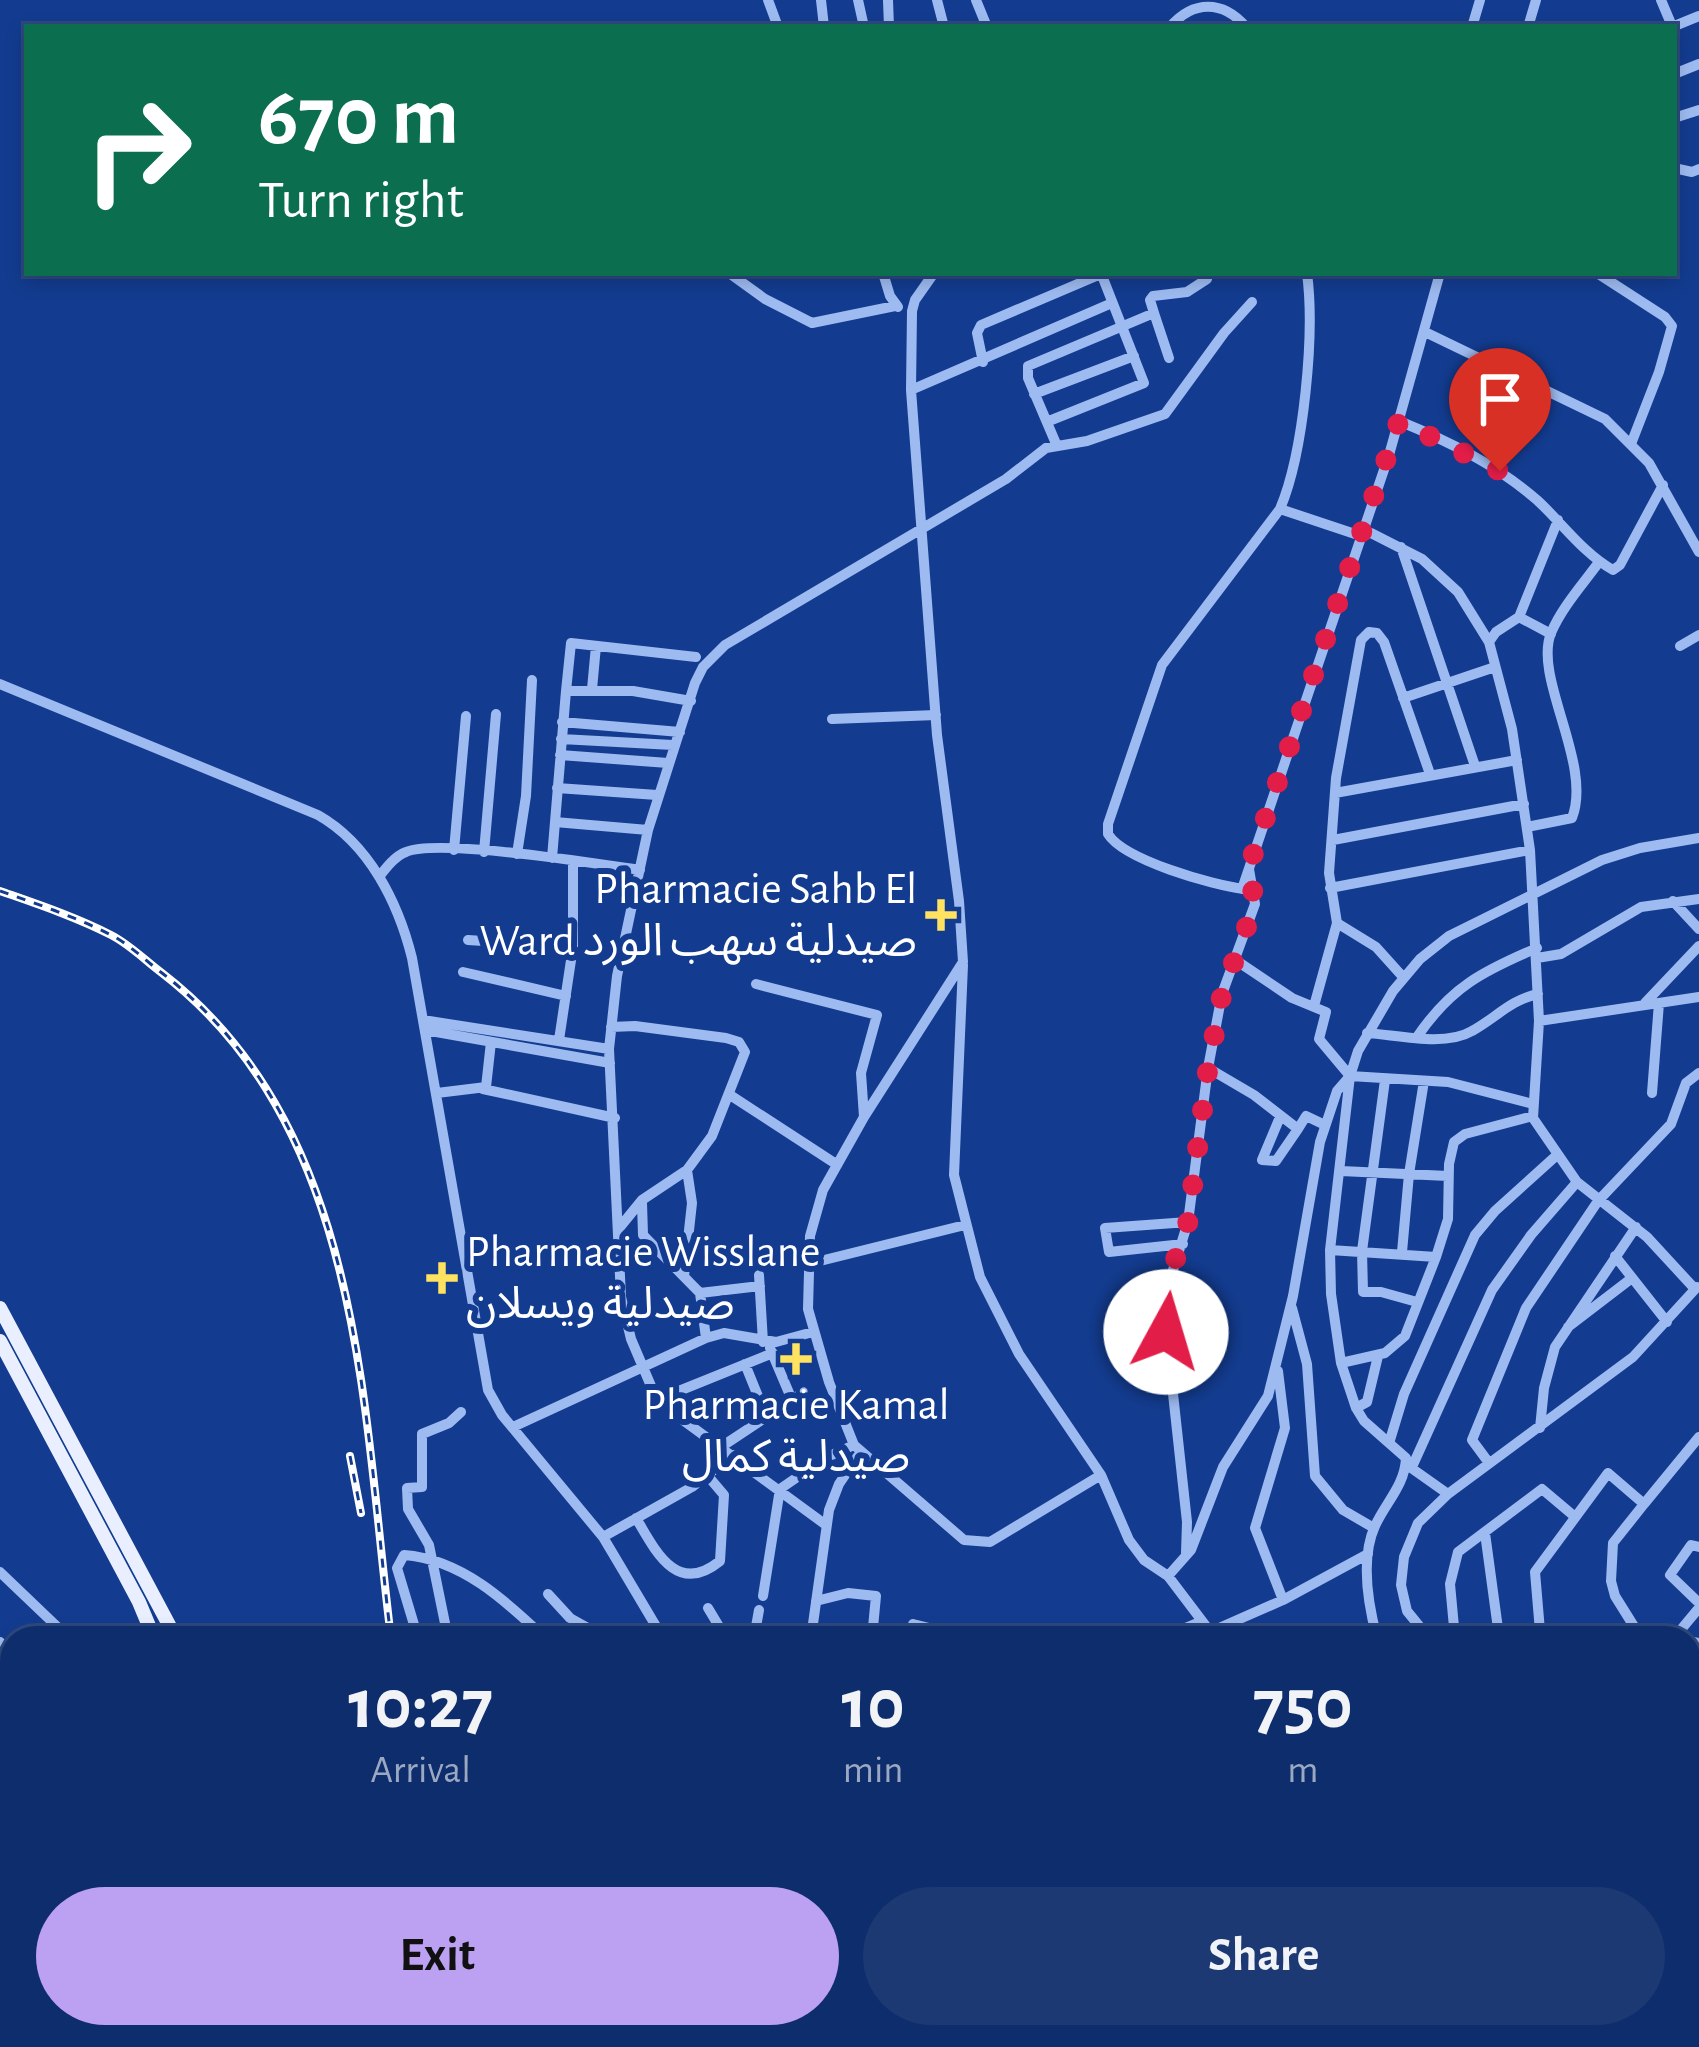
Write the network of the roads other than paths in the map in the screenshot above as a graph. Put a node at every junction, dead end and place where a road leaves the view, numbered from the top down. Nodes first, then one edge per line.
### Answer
1 (1173, 24) edge
2 (1243, 24) edge
3 (732, 276) edge
4 (884, 276) edge
5 (932, 276) edge
6 (1094, 276) edge
7 (1102, 276) edge
8 (1209, 276) edge
9 (1300, 276) edge
10 (1308, 276) edge
11 (1439, 276) edge
12 (1602, 276) edge
13 (1310, 290) junction
14 (1252, 302) dead end
15 (1112, 303) junction
16 (895, 306) junction
17 (912, 311) junction
18 (1154, 313) junction
19 (1122, 327) junction
20 (1425, 332) junction
21 (1134, 356) junction
22 (1169, 358) dead end
23 (983, 362) junction
24 (910, 390) junction
25 (1034, 394) junction
26 (1049, 421) junction
27 (1399, 421) junction
28 (1631, 444) junction
29 (1057, 446) junction
30 (1663, 484) junction
31 (1280, 508) junction
32 (1558, 520) junction
33 (921, 528) junction
34 (1363, 533) junction
35 (1400, 545) junction
36 (1699, 552) edge
37 (1599, 562) junction
38 (1519, 617) junction
39 (1551, 634) junction
40 (1699, 635) edge
41 (1489, 642) junction
42 (596, 646) junction
43 (1679, 646) dead end
44 (696, 657) dead end
45 (1495, 668) junction
46 (532, 680) dead end
47 (1446, 682) junction
48 (0, 684) edge
49 (592, 689) junction
50 (566, 691) junction
51 (1402, 698) junction
52 (691, 701) junction
53 (496, 714) dead end
54 (935, 715) junction
55 (466, 716) dead end
56 (832, 719) dead end
57 (562, 722) junction
58 (680, 732) junction
59 (561, 739) junction
60 (673, 746) dead end
61 (560, 754) junction
62 (1517, 760) junction
63 (668, 763) junction
64 (1475, 766) junction
65 (1430, 774) junction
66 (557, 788) junction
67 (1335, 793) junction
68 (657, 795) junction
69 (1524, 804) junction
70 (555, 822) junction
71 (1527, 827) junction
72 (648, 830) junction
73 (1699, 838) edge
74 (1333, 840) junction
75 (454, 850) junction
76 (1530, 850) junction
77 (484, 852) junction
78 (517, 854) junction
79 (551, 858) junction
80 (573, 861) junction
81 (640, 870) junction
82 (379, 877) junction
83 (1330, 888) junction
84 (1248, 890) junction
85 (1534, 895) junction
86 (1699, 898) edge
87 (1672, 901) junction
88 (1337, 923) junction
89 (1699, 929) edge
90 (468, 940) dead end
91 (1699, 946) edge
92 (573, 947) junction
93 (1537, 953) junction
94 (1234, 959) junction
95 (963, 962) junction
96 (463, 972) dead end
97 (1403, 977) junction
98 (756, 984) dead end
99 (1538, 994) junction
100 (566, 996) junction
101 (1699, 997) edge
102 (1659, 1003) junction
103 (1642, 1005) junction
104 (1314, 1006) junction
105 (1539, 1022) junction
106 (424, 1025) junction
107 (611, 1027) junction
108 (1367, 1033) junction
109 (1417, 1036) junction
110 (559, 1040) junction
111 (491, 1042) junction
112 (609, 1049) junction
113 (610, 1064) junction
114 (1208, 1068) junction
115 (1699, 1073) edge
116 (1350, 1076) junction
117 (1385, 1080) junction
118 (1424, 1081) junction
119 (483, 1089) junction
120 (436, 1093) junction
121 (1652, 1093) dead end
122 (730, 1095) junction
123 (1533, 1110) junction
124 (864, 1117) junction
125 (1280, 1117) junction
126 (615, 1118) junction
127 (1325, 1125) junction
128 (1298, 1129) junction
129 (1557, 1155) junction
130 (836, 1164) junction
131 (687, 1170) junction
132 (1341, 1171) junction
133 (1370, 1171) junction
134 (1408, 1174) junction
135 (1448, 1176) junction
136 (1577, 1182) junction
137 (642, 1200) junction
138 (1598, 1201) junction
139 (1188, 1222) junction
140 (965, 1225) junction
141 (620, 1227) junction
142 (1636, 1227) junction
143 (1183, 1244) junction
144 (1330, 1250) junction
145 (1362, 1251) junction
146 (1402, 1252) junction
147 (1615, 1256) junction
148 (1436, 1257) junction
149 (808, 1264) junction
150 (684, 1276) junction
151 (1632, 1278) junction
152 (1697, 1287) edge
153 (700, 1293) junction
154 (1417, 1303) junction
155 (1291, 1305) junction
156 (0, 1309) edge
157 (1667, 1322) junction
158 (813, 1332) junction
159 (1562, 1332) junction
160 (706, 1337) junction
161 (0, 1341) edge
162 (768, 1346) junction
163 (1378, 1356) junction
164 (1342, 1363) junction
165 (745, 1364) junction
166 (642, 1366) junction
167 (1278, 1368) junction
168 (804, 1392) dead end
169 (659, 1399) junction
170 (792, 1400) junction
171 (1356, 1408) junction
172 (461, 1412) dead end
173 (766, 1416) junction
174 (513, 1426) junction
175 (1540, 1428) junction
176 (1699, 1437) edge
177 (1390, 1440) junction
178 (721, 1447) junction
179 (857, 1449) junction
180 (733, 1455) junction
181 (1489, 1463) junction
182 (817, 1465) junction
183 (1409, 1466) junction
184 (1101, 1474) junction
185 (706, 1475) junction
186 (839, 1484) junction
187 (780, 1489) junction
188 (1448, 1494) junction
189 (1644, 1504) junction
190 (1574, 1516) junction
191 (636, 1518) junction
192 (826, 1525) junction
193 (1375, 1528) junction
194 (1485, 1532) junction
195 (603, 1537) junction
196 (1699, 1547) edge
197 (1368, 1554) junction
198 (1185, 1557) junction
199 (433, 1561) junction
200 (0, 1572) edge
201 (1168, 1576) junction
202 (548, 1594) dead end
203 (763, 1596) dead end
204 (1283, 1600) junction
205 (816, 1601) junction
206 (1699, 1605) edge
207 (708, 1608) dead end
208 (759, 1610) dead end
209 (1202, 1621) junction
210 (56, 1626) edge
211 (149, 1626) edge
212 (170, 1626) edge
213 (415, 1626) edge
214 (446, 1626) edge
215 (526, 1626) edge
216 (584, 1626) edge
217 (656, 1626) edge
218 (719, 1626) edge
219 (756, 1626) edge
220 (813, 1626) edge
221 (873, 1626) edge
222 (1190, 1626) edge
223 (1206, 1626) edge
224 (1230, 1626) edge
225 (1375, 1626) edge
226 (1420, 1626) edge
227 (1454, 1626) edge
228 (1498, 1626) edge
229 (1543, 1626) edge
230 (1634, 1626) edge

1 - 2 street
3 - 16 street
4 - 16 street
5 - 17 street
6 - 23 street
7 - 15 street
8 - 18 street
9 - 13 street
10 - 13 street
11 - 20 street
12 - 28 street
13 - 31 street
14 - 29 street
15 - 19 street
15 - 23 street
16 - 17 street
17 - 24 street
18 - 19 street
18 - 22 street
19 - 21 street
19 - 25 street
20 - 27 street
20 - 28 street
21 - 25 street
21 - 26 street
23 - 24 street
24 - 33 street
25 - 26 street
26 - 29 street
27 - 32 street
27 - 34 street
28 - 30 street
29 - 33 street
30 - 36 street
30 - 37 street
31 - 34 street
31 - 84 street
32 - 37 street
32 - 38 street
33 - 52 street
33 - 54 street
34 - 35 street
34 - 84 street
35 - 41 street
35 - 47 street
37 - 39 street
38 - 39 street
38 - 41 street
39 - 71 street
40 - 43 street
41 - 45 street
42 - 44 street
42 - 49 street
42 - 50 street
45 - 47 street
45 - 62 street
46 - 78 street
47 - 51 street
47 - 64 street
48 - 82 street
49 - 50 street
49 - 52 street
50 - 57 street
51 - 65 street
51 - 67 street
52 - 58 street
53 - 77 street
54 - 56 street
54 - 95 street
55 - 75 street
57 - 58 street
57 - 59 street
58 - 63 street
59 - 60 street
59 - 61 street
61 - 63 street
61 - 66 street
62 - 64 street
62 - 69 street
63 - 68 street
64 - 65 street
65 - 67 street
66 - 68 street
66 - 70 street
67 - 74 street
68 - 72 street
69 - 71 street
69 - 74 street
70 - 72 street
70 - 79 street
71 - 76 street
72 - 81 street
73 - 85 street
74 - 83 street
75 - 77 street
75 - 82 street
76 - 83 street
76 - 85 street
77 - 78 street
78 - 79 street
79 - 80 street
80 - 81 street
80 - 92 street
81 - 107 street
82 - 106 street
83 - 88 street
84 - 94 street
85 - 93 street
85 - 97 street
86 - 87 street
87 - 89 street
87 - 93 street
88 - 97 street
88 - 104 street
90 - 92 street
91 - 103 street
92 - 100 street
93 - 99 street
93 - 109 street
94 - 104 street
94 - 114 street
95 - 124 street
95 - 140 street
96 - 100 street
97 - 108 street
98 - 124 street
99 - 105 street
99 - 109 street
100 - 110 street
101 - 102 street
102 - 103 street
102 - 121 street
103 - 105 street
104 - 116 street
105 - 123 street
106 - 110 street
106 - 111 street
106 - 120 street
107 - 112 street
107 - 122 street
108 - 109 street
108 - 116 street
110 - 112 street
111 - 113 street
111 - 119 street
112 - 113 street
113 - 126 street
114 - 125 street
114 - 139 street
115 - 138 street
116 - 117 street
116 - 127 street
116 - 132 street
117 - 118 street
117 - 133 street
118 - 123 street
118 - 134 street
119 - 120 street
119 - 126 street
120 - 174 street
122 - 130 street
122 - 131 street
123 - 129 street
123 - 135 street
124 - 130 street
125 - 128 street
125 - 128 street
126 - 141 street
127 - 128 street
127 - 155 street
129 - 136 street
129 - 177 street
130 - 149 street
131 - 137 street
131 - 150 street
132 - 133 street
132 - 144 street
133 - 134 street
133 - 145 street
134 - 135 street
134 - 146 street
135 - 148 street
136 - 138 street
136 - 183 street
137 - 141 street
137 - 150 street
138 - 142 street
138 - 181 street
139 - 143 street
139 - 143 street
140 - 149 street
140 - 184 street
141 - 166 street
142 - 147 street
142 - 152 street
143 - 198 street
144 - 145 street
144 - 164 street
145 - 146 street
145 - 154 street
146 - 148 street
147 - 151 street
147 - 159 street
148 - 154 street
149 - 158 street
150 - 153 street
151 - 157 street
151 - 159 street
152 - 157 street
153 - 160 street
153 - 162 street
154 - 163 street
155 - 167 street
155 - 193 street
156 - 212 main road
157 - 175 street
158 - 162 street
158 - 179 street
159 - 175 street
160 - 162 street
160 - 166 street
161 - 211 main road
162 - 165 street
162 - 170 street
163 - 164 street
163 - 171 street
164 - 171 street
165 - 169 street
165 - 173 street
166 - 169 street
166 - 174 street
167 - 198 street
167 - 204 street
168 - 170 street
169 - 178 street
170 - 173 street
171 - 177 street
172 - 199 street
173 - 178 street
174 - 195 street
175 - 181 street
176 - 189 street
177 - 183 street
178 - 180 street
179 - 182 street
179 - 184 street
179 - 186 street
180 - 185 street
180 - 187 street
181 - 188 street
182 - 186 street
182 - 187 street
183 - 188 street
183 - 193 street
184 - 201 street
185 - 191 street
185 - 191 street
186 - 192 street
187 - 192 street
187 - 203 street
188 - 226 street
189 - 190 street
189 - 230 street
190 - 194 street
190 - 229 street
191 - 195 street
192 - 205 street
193 - 197 street
194 - 227 street
194 - 228 street
195 - 217 street
196 - 206 street
197 - 204 street
197 - 225 street
198 - 201 street
199 - 213 street
199 - 214 street
199 - 215 street
200 - 210 street
201 - 209 street
202 - 216 street
204 - 224 street
205 - 220 street
205 - 221 street
207 - 218 street
208 - 219 street
209 - 222 street
209 - 223 street

